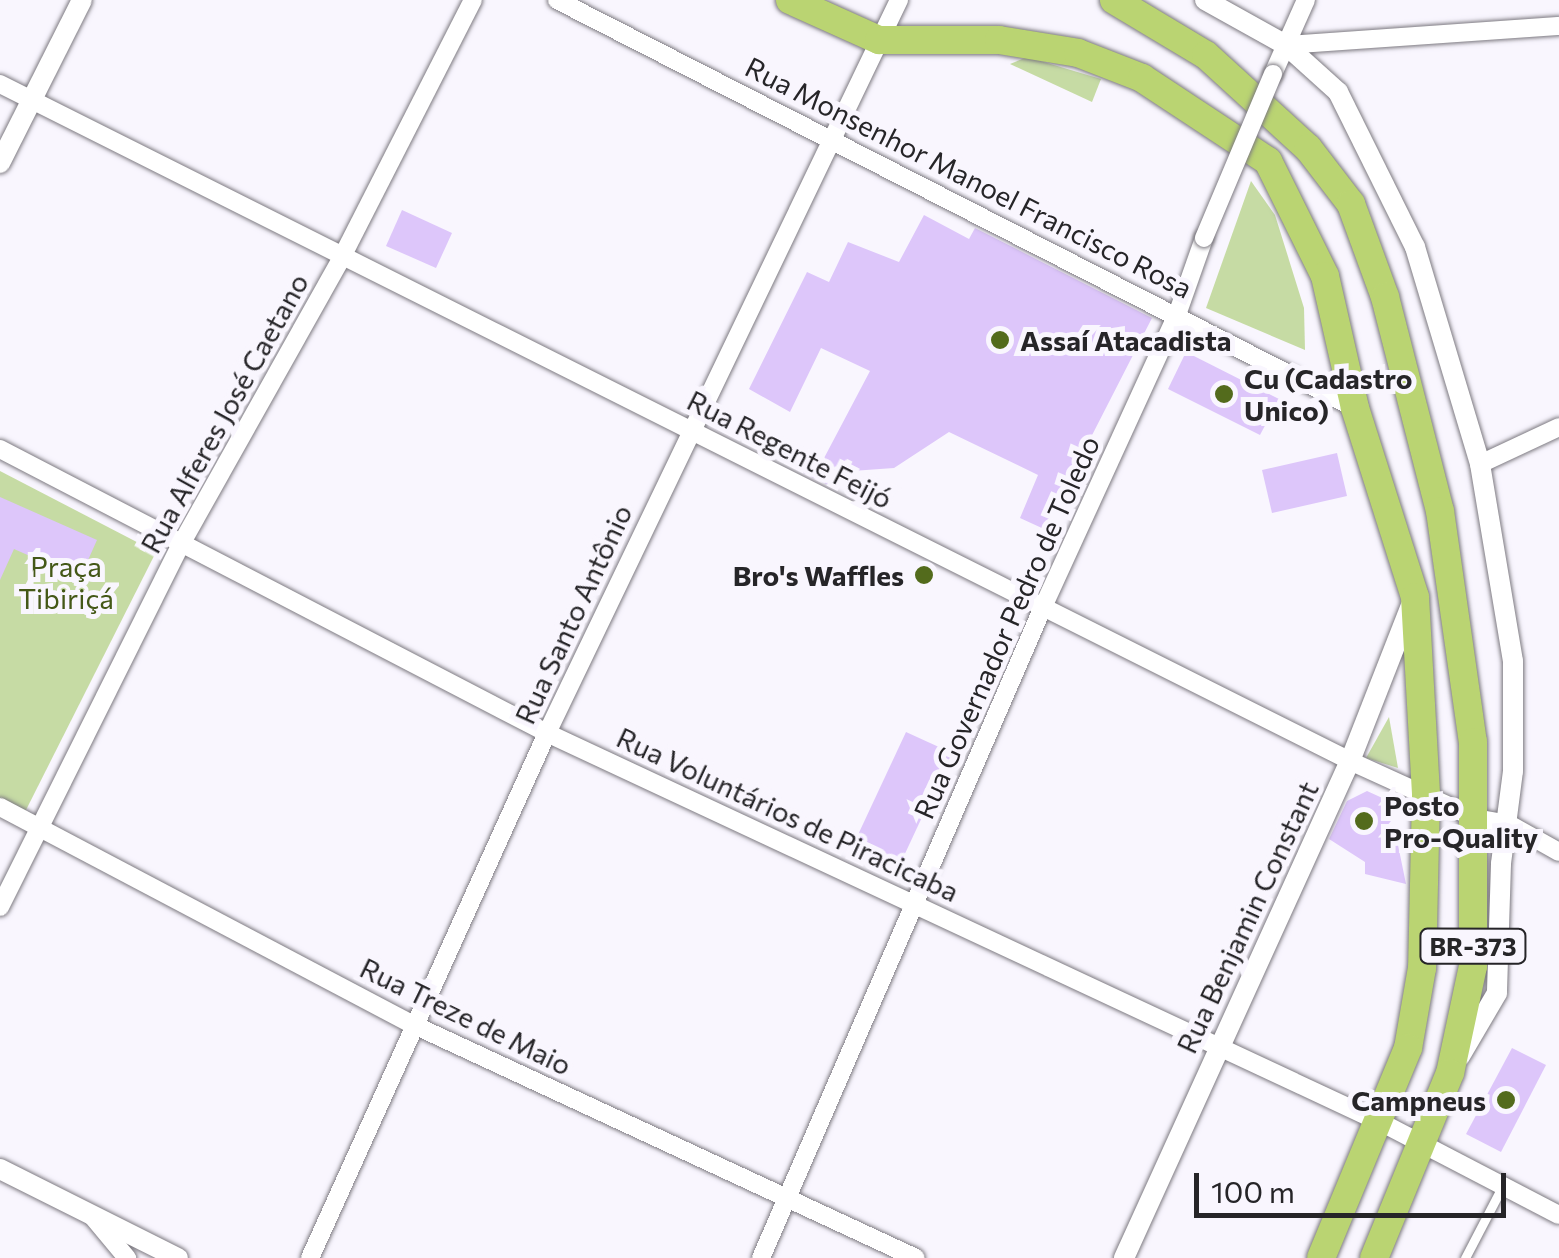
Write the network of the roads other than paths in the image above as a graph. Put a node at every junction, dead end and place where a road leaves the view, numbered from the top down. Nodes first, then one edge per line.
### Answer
1 (82, 0) edge
2 (473, 0) edge
3 (557, 0) edge
4 (790, 0) edge
5 (899, 0) edge
6 (1114, 0) edge
7 (1206, 0) edge
8 (1306, 0) edge
9 (1559, 26) edge
10 (879, 40) junction
11 (1286, 45) junction
12 (0, 84) edge
13 (32, 100) junction
14 (831, 138) junction
15 (0, 163) edge
16 (342, 255) junction
17 (1178, 312) junction
18 (1355, 408) junction
19 (1559, 428) edge
20 (690, 430) junction
21 (0, 449) edge
22 (1480, 464) junction
23 (180, 546) junction
24 (1415, 597) junction
25 (1043, 607) junction
26 (548, 732) junction
27 (1350, 761) junction
28 (1426, 796) junction
29 (0, 808) edge
30 (1475, 818) junction
31 (1509, 824) junction
32 (37, 825) junction
33 (1559, 852) edge
34 (913, 903) junction
35 (0, 908) edge
36 (414, 1025) junction
37 (1216, 1046) junction
38 (1450, 1072) junction
39 (1382, 1122) junction
40 (1421, 1145) junction
41 (0, 1168) edge
42 (1502, 1187) junction
43 (786, 1197) junction
44 (89, 1211) junction
45 (1559, 1215) edge
46 (126, 1258) edge
47 (178, 1258) edge
48 (310, 1258) edge
49 (761, 1258) edge
50 (916, 1258) edge
51 (1124, 1258) edge
52 (1321, 1258) edge
53 (1374, 1258) edge
54 (1465, 1258) edge

1 - 13 street
2 - 16 street, Rua Alferes José Caetano
3 - 14 street, Rua Monsenhor Manoel Francisco Rosa
4 - 10 main road, BR-373
5 - 10 street, Rua Santo Antônio
6 - 30 main road, BR-373
7 - 11 street
8 - 11 street, Rua Governador Pedro de Toledo
9 - 11 street
10 - 14 street, Rua Santo Antônio
10 - 18 main road, BR-373
11 - 17 street, Rua Governador Pedro de Toledo, bridge
11 - 22 street
12 - 13 street, Rua Regente Feijó
13 - 15 street
13 - 16 street, Rua Regente Feijó
14 - 17 street, Rua Monsenhor Manoel Francisco Rosa
14 - 20 street, Rua Santo Antônio
16 - 20 street, Rua Regente Feijó
16 - 23 street, Rua Alferes José Caetano
17 - 18 street, Rua Monsenhor Manoel Francisco Rosa
17 - 25 street, Rua Governador Pedro de Toledo
18 - 24 main road, BR-373
19 - 22 street
20 - 25 street, Rua Regente Feijó
20 - 26 street, Rua Santo Antônio
21 - 23 street, Rua Voluntários de Piracicaba
22 - 31 street
23 - 26 street, Rua Voluntários de Piracicaba
23 - 32 street, Rua Alferes José Caetano
24 - 27 street, Rua Benjamin Constant
24 - 28 main road, BR-373
25 - 27 street, Rua Regente Feijó
25 - 34 street, Rua Governador Pedro de Toledo
26 - 34 street, Rua Voluntários de Piracicaba
26 - 36 street, Rua Santo Antônio
27 - 28 street, Rua Regente Feijó
27 - 37 street, Rua Benjamin Constant
28 - 30 street, Rua Regente Feijó
28 - 39 main road, BR-373
29 - 32 street, Rua Treze de Maio
30 - 31 street, Rua Regente Feijó
30 - 38 main road, BR-373
31 - 33 street, Rua Regente Feijó
31 - 38 street
32 - 35 street, Rua Alferes José Caetano
32 - 36 street, Rua Treze de Maio
34 - 37 street, Rua Voluntários de Piracicaba
34 - 43 street, Rua Governador Pedro de Toledo
36 - 43 street, Rua Treze de Maio
36 - 48 street, Rua Santo Antônio
37 - 39 street, Rua Voluntários de Piracicaba
37 - 51 street, Rua Benjamin Constant
38 - 40 main road, BR-373
39 - 40 street, Rua Voluntários de Piracicaba
39 - 52 main road, BR-373
40 - 42 street, Rua Voluntários de Piracicaba
40 - 53 main road, BR-373
41 - 44 street
42 - 45 street, Rua Voluntários de Piracicaba
42 - 54 lane
43 - 49 street, Rua Governador Pedro de Toledo
43 - 50 street, Rua Treze de Maio
44 - 46 street
44 - 47 street

